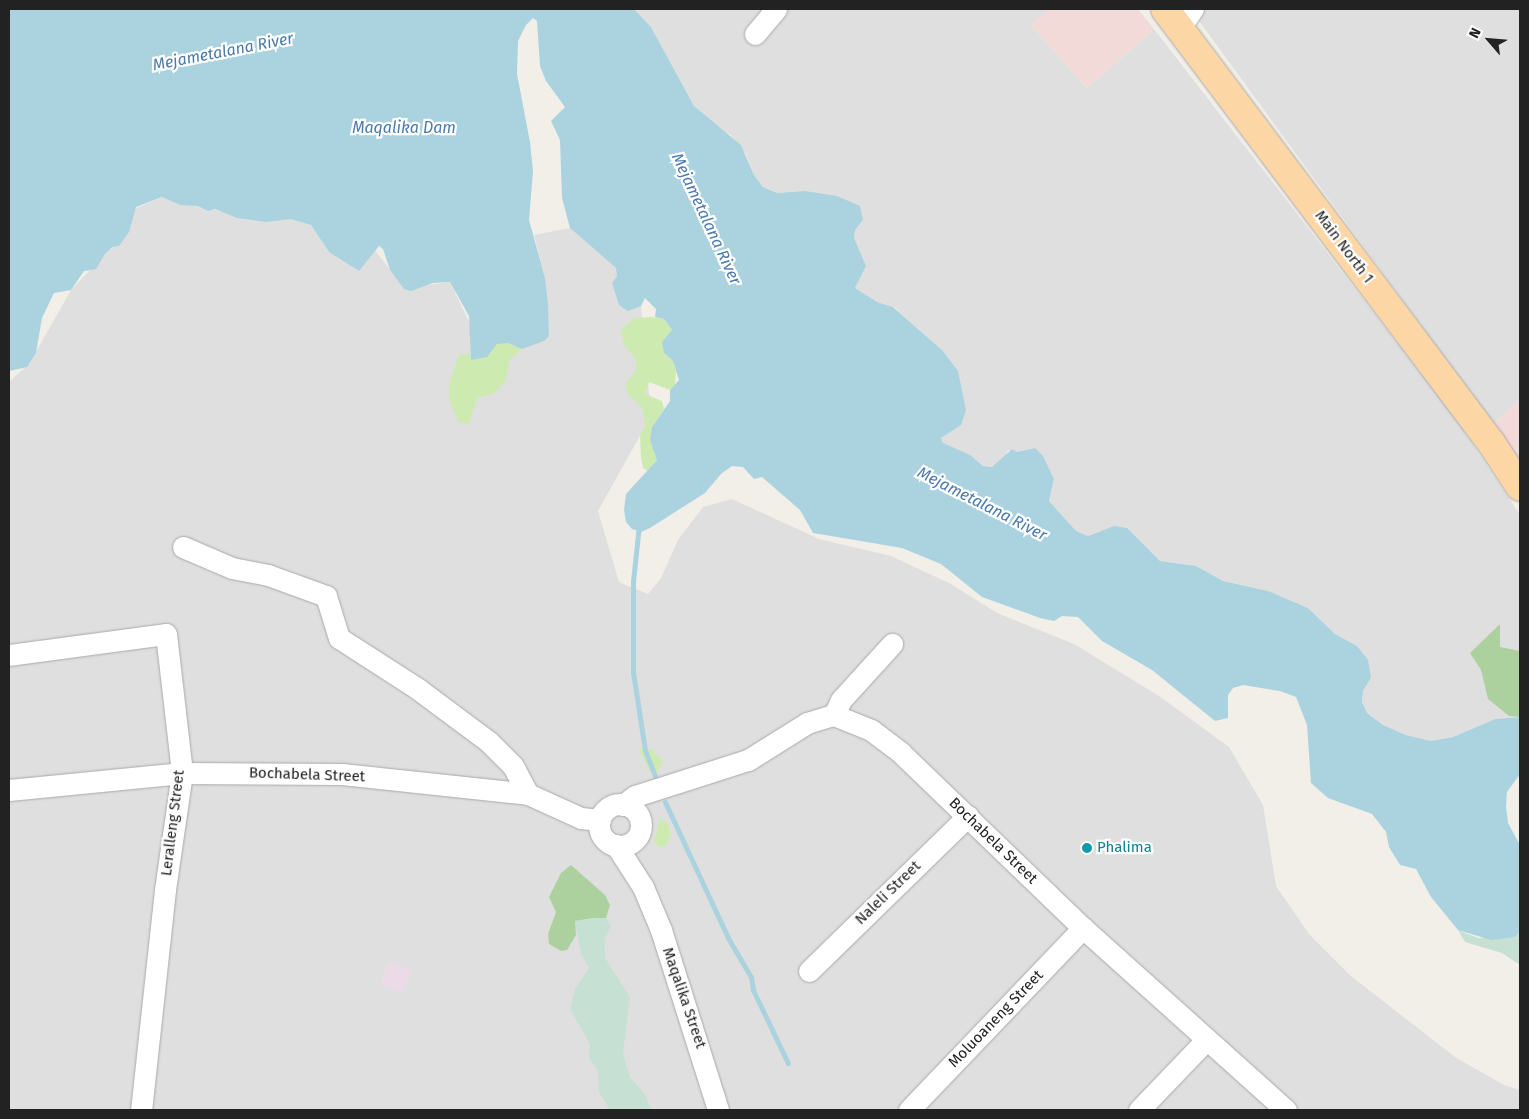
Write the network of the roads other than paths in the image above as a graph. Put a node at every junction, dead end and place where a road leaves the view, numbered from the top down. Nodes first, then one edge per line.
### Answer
1 (776, 9) edge
2 (1179, 15) edge
3 (754, 34) dead end
4 (1520, 486) edge
5 (183, 547) dead end
6 (892, 644) dead end
7 (9, 655) edge
8 (834, 715) junction
9 (182, 773) junction
10 (9, 790) edge
11 (658, 790) junction
12 (528, 794) junction
13 (623, 805) junction
14 (968, 816) junction
15 (600, 820) junction
16 (638, 829) junction
17 (616, 845) junction
18 (643, 887) junction
19 (1083, 928) junction
20 (809, 971) dead end
21 (1208, 1039) junction
22 (141, 1110) edge
23 (718, 1110) edge
24 (909, 1110) edge
25 (1139, 1110) edge
26 (1286, 1110) edge

1 - 3 street
2 - 4 main road, Main North 1
5 - 12 street
6 - 8 street
7 - 9 street, Leralleng Street
8 - 11 street
8 - 14 street, Bochabela Street
9 - 10 street, Bochabela Street
9 - 12 street, Bochabela Street
9 - 22 street, Leralleng Street
11 - 13 street
11 - 16 street
12 - 15 street, Bochabela Street
13 - 15 street
13 - 16 street
14 - 19 street, Bochabela Street
14 - 20 street, Naleli Street
15 - 17 street
16 - 17 street
16 - 18 street, Maqalika Street
17 - 18 street, Maqalika Street
18 - 23 street, Maqalika Street
19 - 21 street, Bochabela Street
19 - 24 street, Moluoaneng Street
21 - 25 street
21 - 26 street, Bochabela Street

